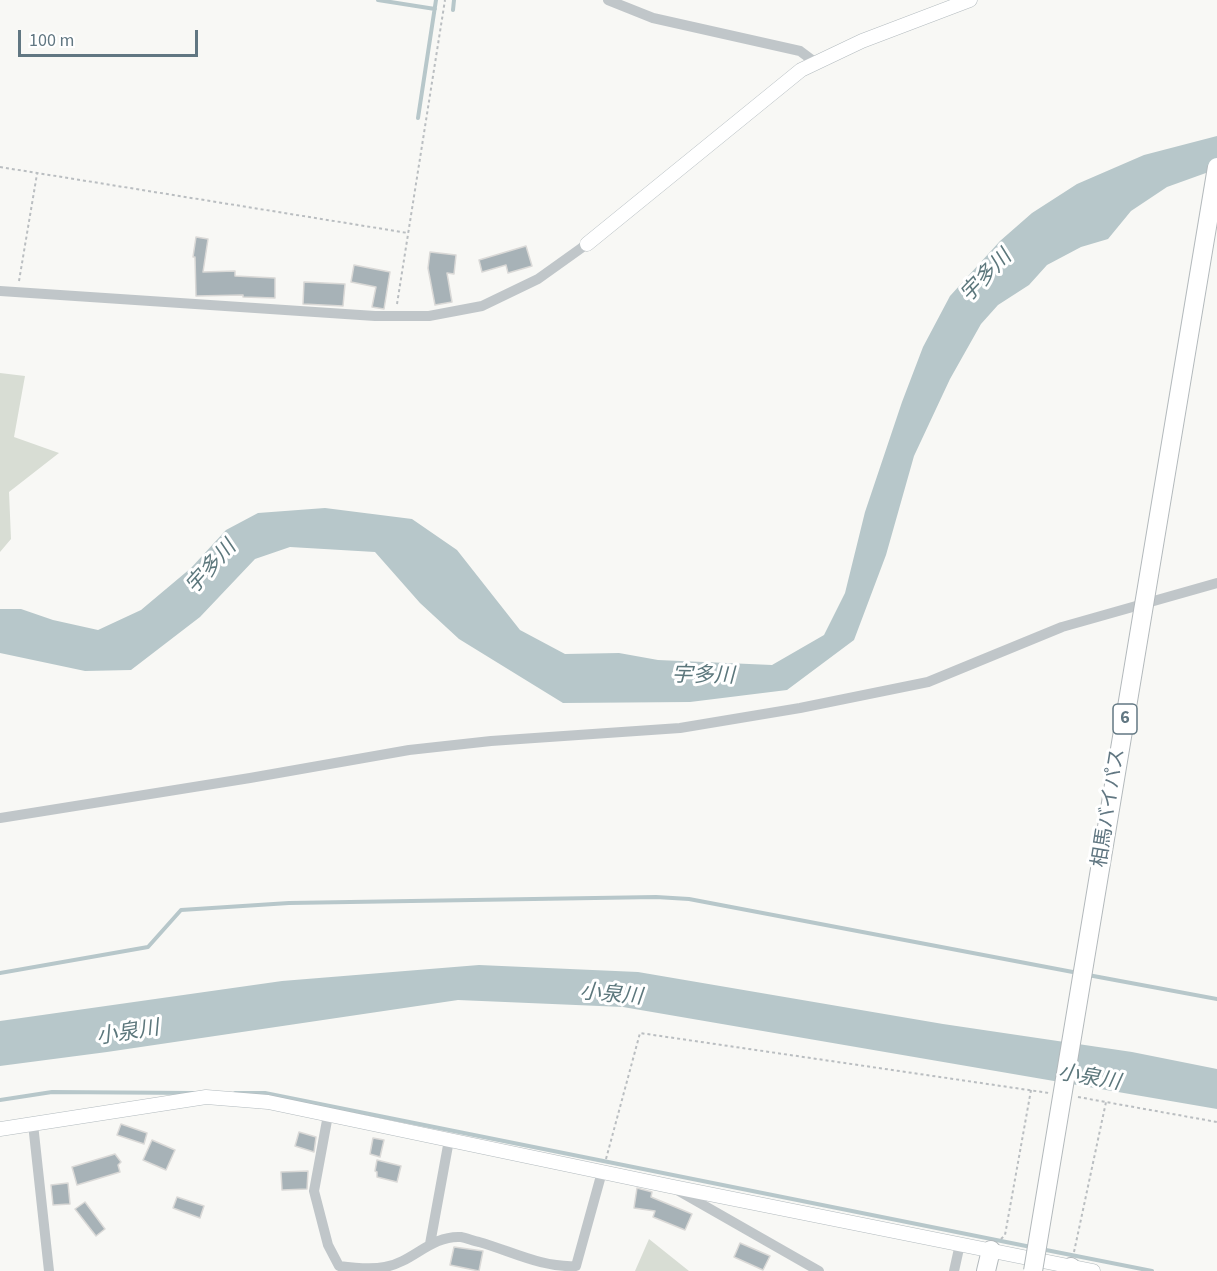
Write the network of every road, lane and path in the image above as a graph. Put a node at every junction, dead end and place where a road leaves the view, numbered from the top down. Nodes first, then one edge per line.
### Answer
1 (445, 0) edge
2 (608, 0) edge
3 (970, 0) edge
4 (816, 63) junction
5 (0, 167) edge
6 (1217, 167) edge
7 (37, 173) junction
8 (408, 233) junction
9 (587, 243) joint
10 (0, 291) edge
11 (17, 292) junction
12 (395, 316) junction
13 (1217, 582) edge
14 (0, 818) edge
15 (1031, 1090) junction
16 (1053, 1093) dead end
17 (1074, 1096) dead end
18 (1106, 1101) junction
19 (328, 1115) junction
20 (1217, 1122) edge
21 (33, 1124) junction
22 (0, 1129) edge
23 (449, 1140) junction
24 (603, 1172) junction
25 (669, 1186) junction
26 (430, 1244) junction
27 (960, 1244) junction
28 (991, 1250) junction
29 (1070, 1269) edge
30 (49, 1271) edge
31 (819, 1271) edge
32 (954, 1271) edge
33 (986, 1271) edge
34 (1033, 1271) edge
35 (1093, 1271) edge

1 - 8 path
2 - 4 street
3 - 4 street
4 - 9 street
5 - 7 path
6 - 34 highway, 相馬バイパス / 6, bridge
7 - 8 path
7 - 11 path
8 - 12 path
9 - 12 street
10 - 11 street
11 - 12 street
13 - 14 street
15 - 16 path
15 - 24 path
15 - 28 path
17 - 18 path
18 - 20 path
18 - 29 path
19 - 21 street
19 - 23 street
19 - 26 street
21 - 22 street
21 - 30 street
23 - 24 street
23 - 26 street
24 - 25 street
24 - 26 street
25 - 27 street
25 - 31 street
27 - 28 street
27 - 32 street
28 - 29 street
28 - 33 highway
29 - 35 street

